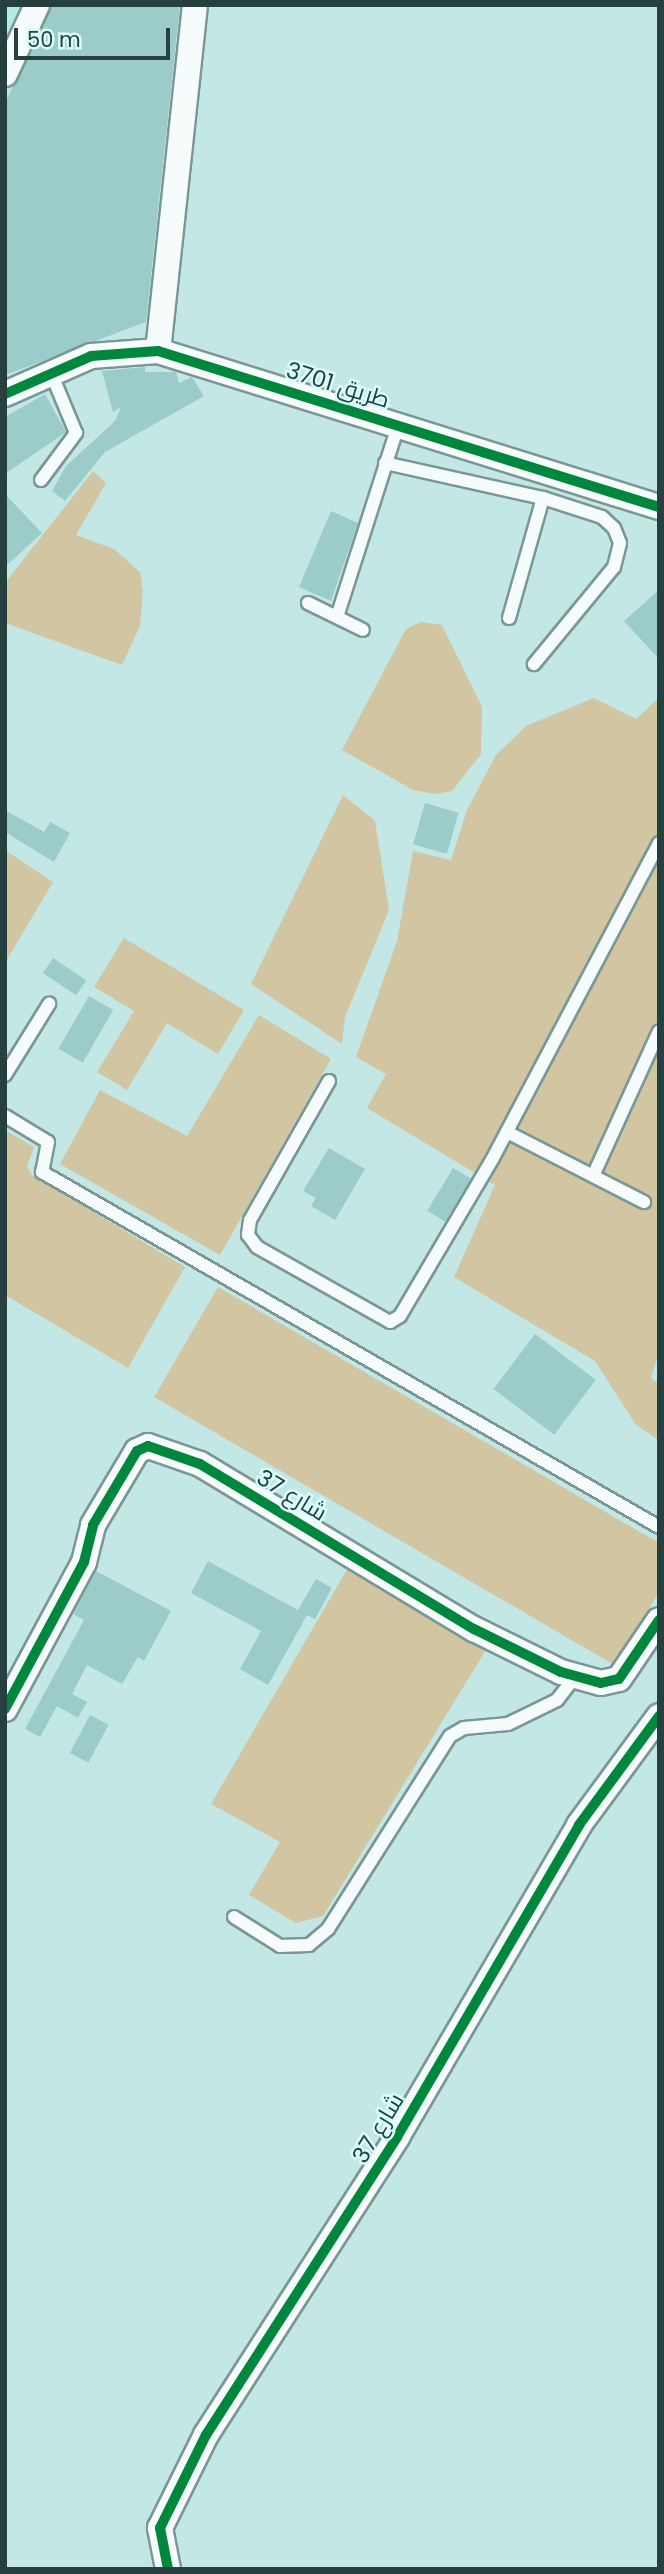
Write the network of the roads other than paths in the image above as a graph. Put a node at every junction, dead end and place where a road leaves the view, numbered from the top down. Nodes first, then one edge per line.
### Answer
1 (37, 5) edge
2 (195, 5) edge
3 (5, 74) edge
4 (158, 351) junction
5 (51, 373) junction
6 (5, 394) edge
7 (398, 426) junction
8 (385, 463) junction
9 (41, 480) dead end
10 (543, 498) junction
11 (659, 507) edge
12 (308, 603) dead end
13 (337, 617) junction
14 (509, 618) dead end
15 (363, 631) dead end
16 (534, 664) dead end
17 (659, 844) edge
18 (49, 1004) dead end
19 (659, 1031) edge
20 (5, 1075) edge
21 (329, 1081) dead end
22 (5, 1116) edge
23 (507, 1132) junction
24 (593, 1176) junction
25 (644, 1202) dead end
26 (659, 1527) edge
27 (659, 1620) edge
28 (576, 1676) junction
29 (5, 1709) edge
30 (657, 1723) edge
31 (233, 1917) dead end
32 (168, 2569) edge

1 - 3 street
2 - 4 street
4 - 5 street, طريق 3701
4 - 7 street, طريق 3701
5 - 6 street, طريق 3701
5 - 9 lane
7 - 8 lane
7 - 11 street, طريق 3701
8 - 10 lane
8 - 13 lane
10 - 14 lane
10 - 16 lane
12 - 13 lane
13 - 15 lane
17 - 23 lane
18 - 20 lane
19 - 24 lane
21 - 23 lane
22 - 26 lane
23 - 24 lane
24 - 25 lane
27 - 28 street, شارع 37
28 - 29 street, شارع 37
28 - 31 lane
30 - 32 street, شارع 37

